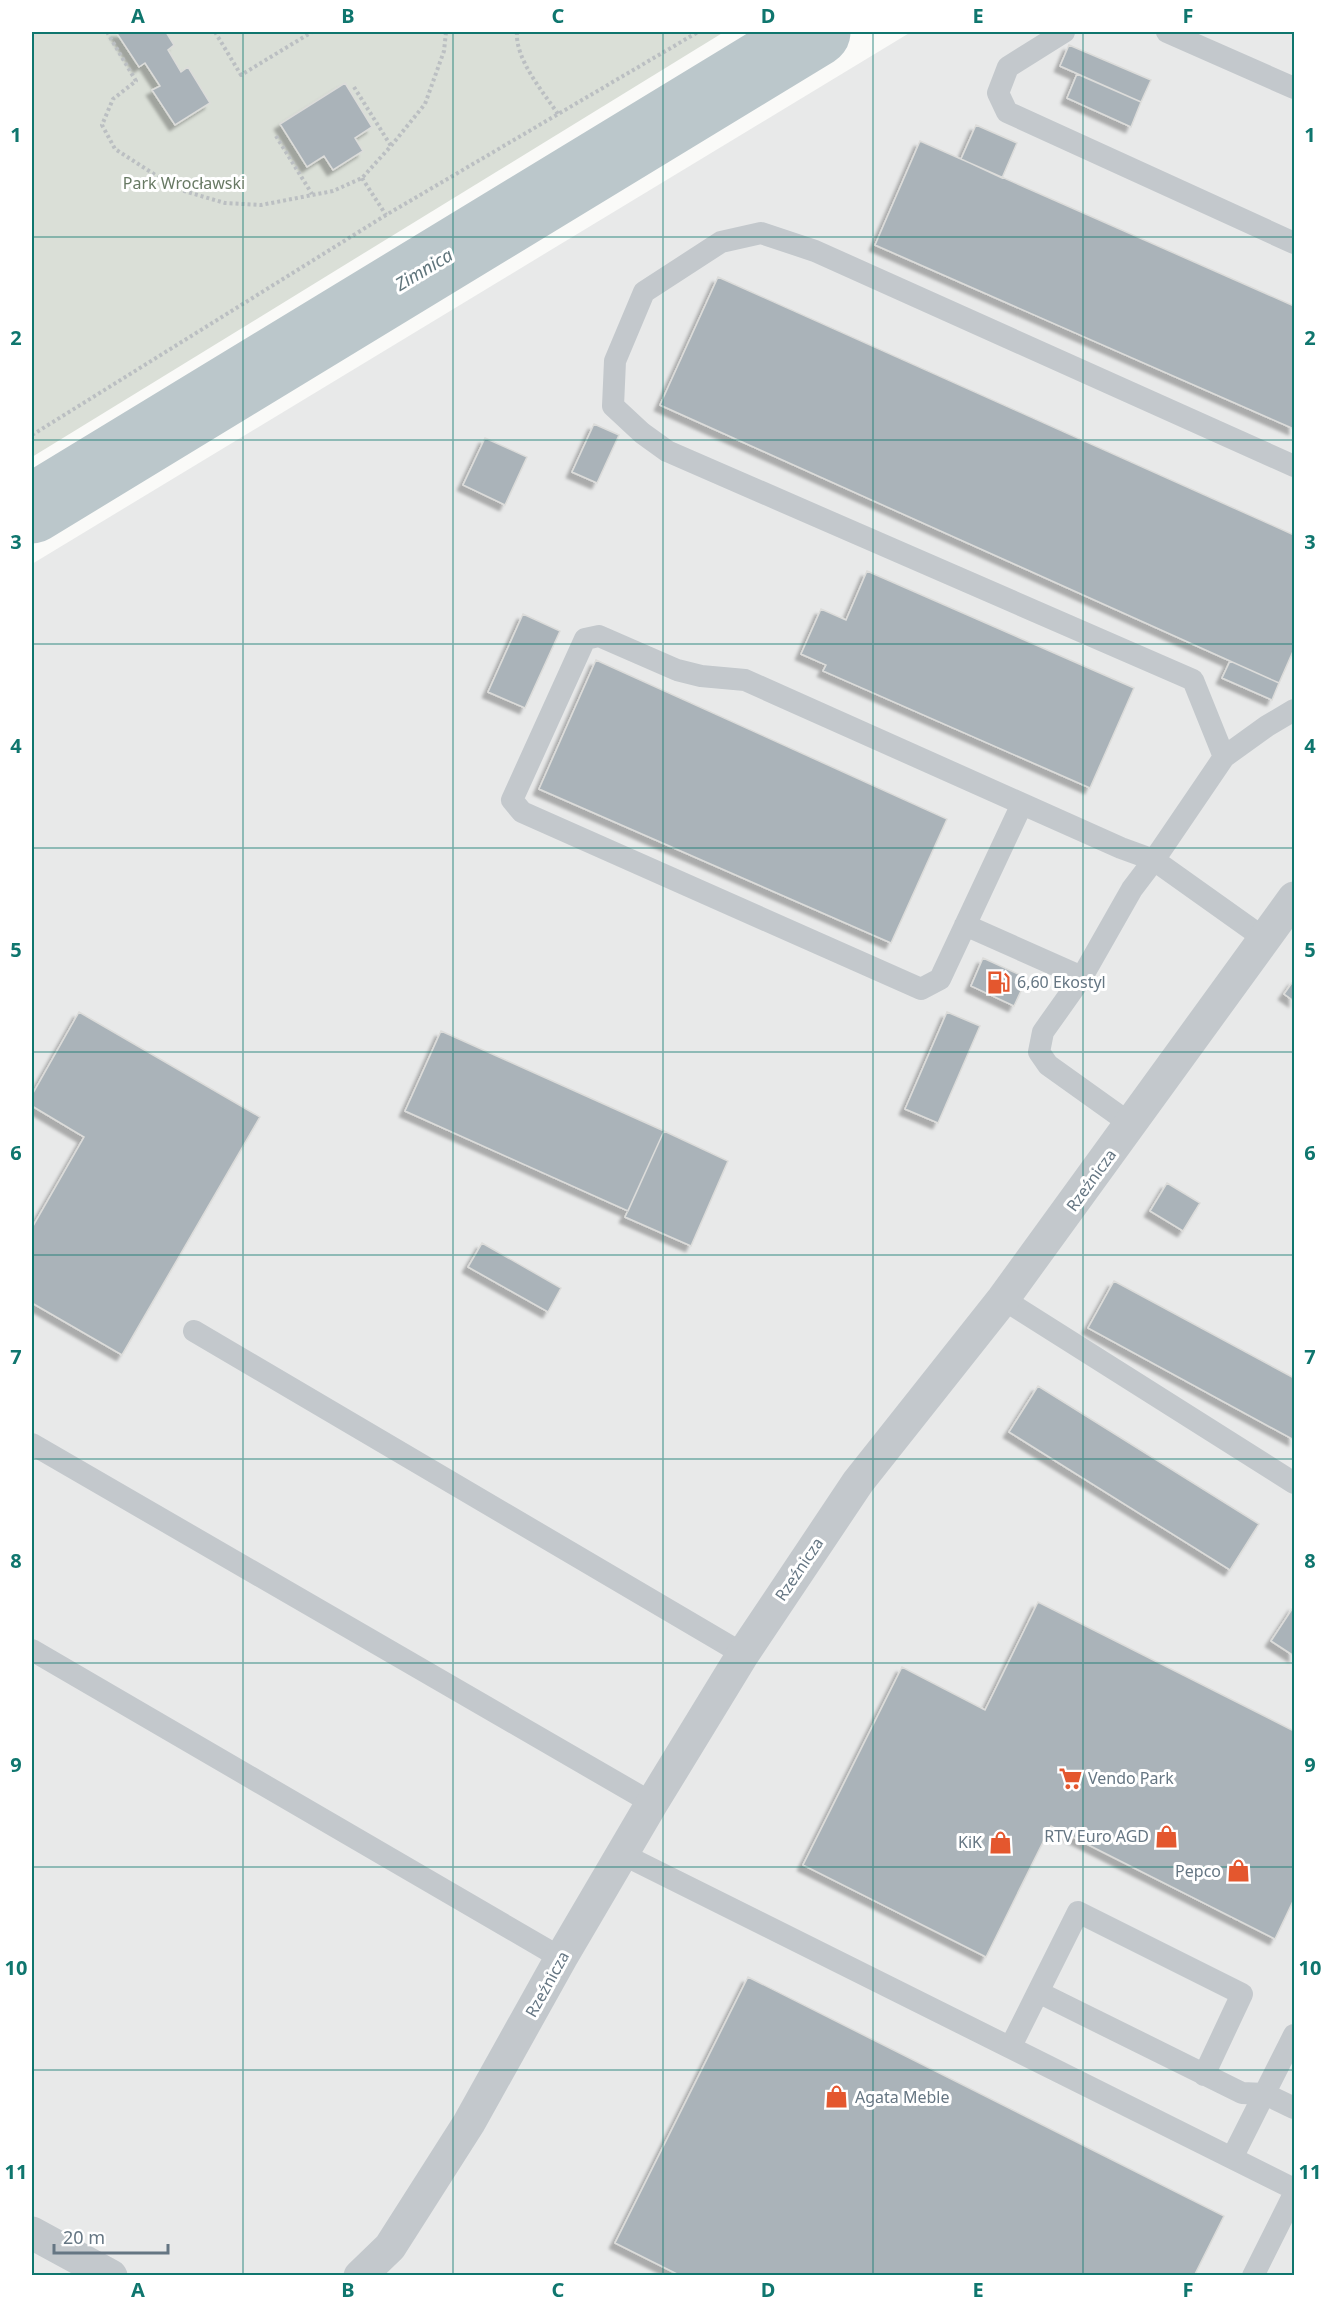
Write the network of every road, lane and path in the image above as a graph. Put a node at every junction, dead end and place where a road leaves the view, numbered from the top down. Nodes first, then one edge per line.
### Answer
1 (107, 32) edge
2 (215, 32) edge
3 (312, 32) edge
4 (446, 32) edge
5 (517, 32) edge
6 (698, 32) edge
7 (1064, 32) edge
8 (1167, 32) edge
9 (354, 87) dead end
10 (1294, 88) edge
11 (558, 114) junction
12 (276, 136) dead end
13 (391, 146) junction
14 (362, 178) junction
15 (312, 194) junction
16 (386, 215) junction
17 (1294, 243) edge
18 (32, 435) edge
19 (1294, 466) edge
20 (1294, 710) edge
21 (1224, 757) junction
22 (1022, 804) junction
23 (1154, 860) junction
24 (1294, 898) edge
25 (966, 925) junction
26 (1265, 939) junction
27 (1082, 977) junction
28 (1132, 1125) junction
29 (1004, 1299) junction
30 (194, 1331) dead end
31 (32, 1444) edge
32 (1294, 1483) edge
33 (32, 1650) edge
34 (743, 1654) junction
35 (652, 1803) junction
36 (622, 1854) junction
37 (561, 1958) junction
38 (1038, 1992) junction
39 (1294, 2035) edge
40 (1011, 2046) junction
41 (1204, 2075) junction
42 (1265, 2094) junction
43 (1294, 2108) edge
44 (1232, 2158) junction
45 (1294, 2188) edge
46 (1294, 2194) edge
47 (32, 2233) edge
48 (111, 2276) edge
49 (360, 2276) edge
50 (1253, 2276) edge

1 - 15 path
2 - 3 path
4 - 13 path
5 - 11 path
6 - 11 path
7 - 17 lane
8 - 10 lane
9 - 13 path
11 - 16 path
12 - 15 path
13 - 14 path
14 - 15 path
14 - 16 path
16 - 18 path
19 - 21 lane
20 - 21 lane
21 - 23 lane
22 - 23 lane
22 - 25 lane
22 - 25 lane
23 - 26 lane
23 - 27 lane
24 - 26 street, Rzeźnicza
25 - 27 lane
26 - 28 street, Rzeźnicza
27 - 28 lane
28 - 29 street, Rzeźnicza
29 - 32 lane
29 - 34 street, Rzeźnicza
30 - 34 lane
31 - 35 lane
33 - 37 lane
34 - 35 street, Rzeźnicza
35 - 36 street, Rzeźnicza
36 - 37 street, Rzeźnicza
36 - 40 lane
37 - 49 street, Rzeźnicza
38 - 40 lane
38 - 41 lane
38 - 41 lane
39 - 42 lane
40 - 44 lane
41 - 42 lane
42 - 43 lane
42 - 44 lane
44 - 45 lane
46 - 50 lane
47 - 48 street

